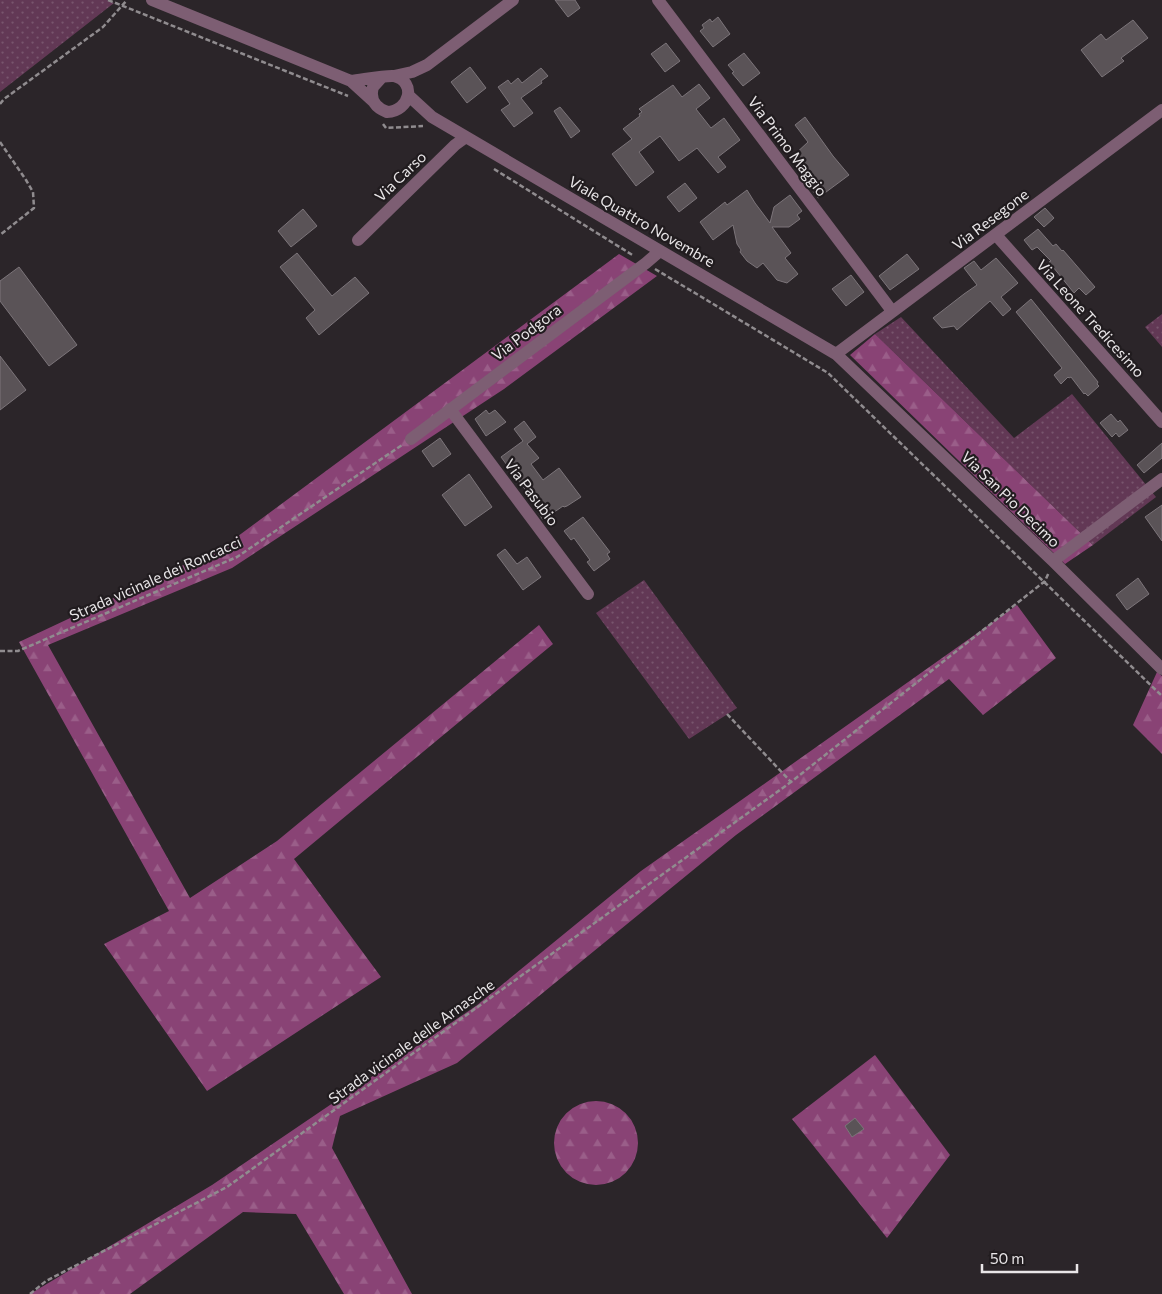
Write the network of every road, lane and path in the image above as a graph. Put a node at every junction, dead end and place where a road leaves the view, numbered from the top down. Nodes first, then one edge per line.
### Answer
1 (108, 0) edge
2 (127, 0) edge
3 (152, 0) edge
4 (513, 0) edge
5 (658, 0) edge
6 (164, 2) edge
7 (122, 6) junction
8 (427, 65) junction
9 (388, 77) junction
10 (351, 81) junction
11 (408, 92) junction
12 (354, 99) dead end
13 (372, 101) junction
14 (0, 104) edge
15 (400, 110) junction
16 (1162, 110) edge
17 (380, 121) dead end
18 (431, 124) junction
19 (466, 137) junction
20 (0, 142) edge
21 (488, 166) dead end
22 (0, 235) edge
23 (996, 235) junction
24 (358, 240) dead end
25 (660, 251) junction
26 (646, 264) junction
27 (892, 311) junction
28 (836, 354) junction
29 (450, 409) junction
30 (1162, 422) edge
31 (411, 439) joint
32 (1162, 479) edge
33 (1053, 562) junction
34 (1044, 582) junction
35 (588, 594) dead end
36 (0, 650) edge
37 (1162, 669) edge
38 (1162, 696) edge
39 (727, 714) dead end
40 (791, 782) junction
41 (30, 1294) edge

1 - 7 path
2 - 7 path
3 - 6 street
4 - 8 street
5 - 27 street, Via Primo Maggio
6 - 10 street
7 - 12 path
7 - 14 path
8 - 9 street
8 - 11 street
9 - 10 street
9 - 11 street
9 - 13 street
10 - 13 street
11 - 15 street
11 - 18 street, Viale Quattro Novembre
13 - 15 street
15 - 18 street, Viale Quattro Novembre
16 - 23 street, Via Resegone
17 - 18 path
18 - 19 street, Viale Quattro Novembre
19 - 24 street, Via Carso
19 - 25 street, Viale Quattro Novembre
20 - 22 path
21 - 26 path
23 - 27 street, Via Resegone
23 - 30 street, Via Leone Tredicesimo
25 - 26 street, Via Podgora
25 - 28 street, Viale Quattro Novembre
26 - 29 street, Via Podgora
26 - 34 path
27 - 28 street, Via Resegone
28 - 33 street, Via San Pio Decimo
29 - 31 street, Via Podgora
29 - 35 street, Via Pasubio
31 - 36 path, Strada vicinale dei Roncacci
32 - 33 street
33 - 34 path
33 - 37 street, Via San Pio Decimo
34 - 38 path
34 - 40 path, Strada vicinale delle Arnasche
39 - 40 path
40 - 41 path, Strada vicinale delle Arnasche

